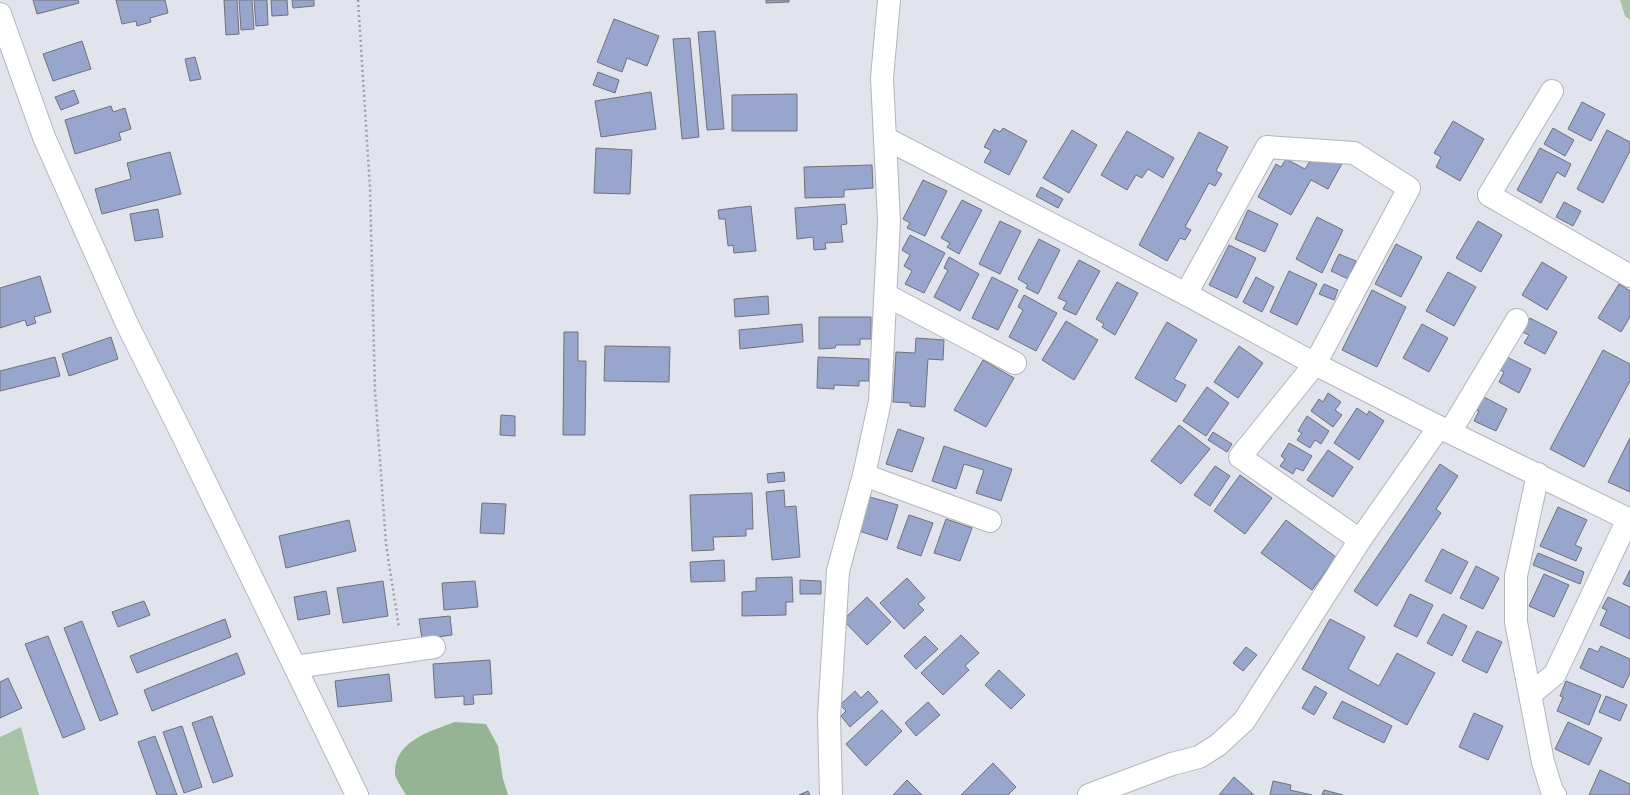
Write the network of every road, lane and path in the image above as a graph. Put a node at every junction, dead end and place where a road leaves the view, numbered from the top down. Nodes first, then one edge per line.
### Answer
1 (358, 0) edge
2 (889, 0) edge
3 (0, 14) edge
4 (1552, 91) dead end
5 (885, 138) junction
6 (1630, 276) edge
7 (1186, 294) junction
8 (886, 295) junction
9 (1517, 320) dead end
10 (1015, 363) dead end
11 (1315, 364) junction
12 (1444, 430) junction
13 (1538, 474) junction
14 (864, 475) junction
15 (1629, 519) edge
16 (990, 521) dead end
17 (1360, 540) junction
18 (434, 647) dead end
19 (403, 652) junction
20 (295, 667) junction
21 (1531, 694) junction
22 (357, 795) edge
23 (831, 795) edge
24 (1089, 795) edge
25 (1555, 795) edge

1 - 19 path
2 - 5 street
3 - 20 street
4 - 6 street
5 - 7 street
5 - 8 street
7 - 11 street
7 - 11 street
8 - 10 street
8 - 14 street
9 - 12 street
11 - 12 street
11 - 17 street
12 - 13 street
12 - 17 street
13 - 15 street
13 - 21 street
14 - 16 street
14 - 23 street
15 - 21 street
17 - 24 street
18 - 19 street
19 - 20 street
20 - 22 street
21 - 25 street

